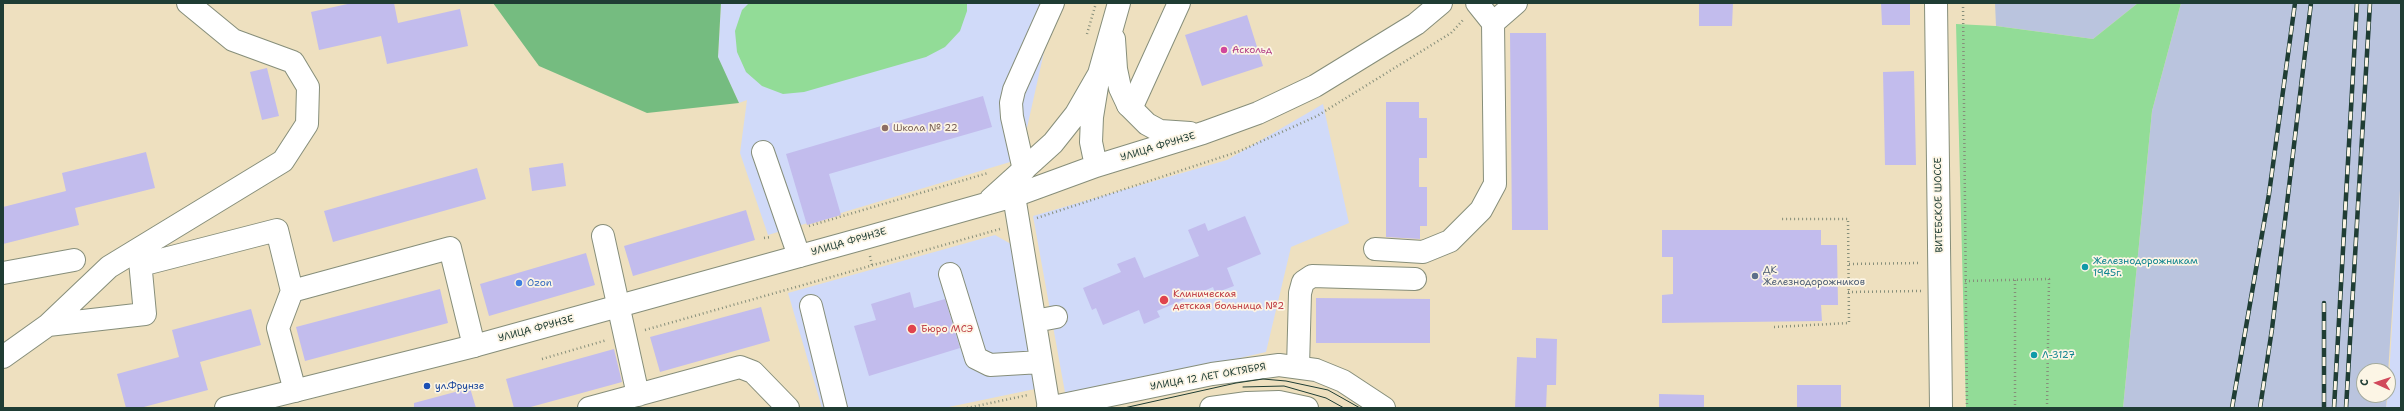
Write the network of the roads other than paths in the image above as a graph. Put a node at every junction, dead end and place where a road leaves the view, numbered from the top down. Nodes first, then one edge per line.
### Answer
1 (188, 3) edge
2 (1053, 3) edge
3 (1119, 3) edge
4 (1179, 3) edge
5 (1441, 3) edge
6 (1477, 3) edge
7 (1516, 3) edge
8 (1936, 3) edge
9 (1493, 23) junction
10 (1113, 26) junction
11 (1099, 74) junction
12 (1128, 105) junction
13 (1203, 133) junction
14 (763, 152) dead end
15 (1096, 166) junction
16 (1024, 170) junction
17 (1014, 196) junction
18 (986, 203) junction
19 (603, 236) dead end
20 (1375, 249) dead end
21 (799, 256) junction
22 (140, 257) junction
23 (74, 260) dead end
24 (3, 273) edge
25 (950, 274) dead end
26 (1414, 279) dead end
27 (292, 291) junction
28 (618, 306) junction
29 (812, 306) dead end
30 (1056, 317) dead end
31 (1035, 321) junction
32 (48, 325) junction
33 (474, 346) junction
34 (3, 357) edge
35 (1042, 362) junction
36 (1298, 367) junction
37 (295, 391) junction
38 (638, 395) junction
39 (226, 408) edge
40 (589, 408) edge
41 (788, 408) edge
42 (836, 408) edge
43 (1049, 408) edge
44 (1212, 408) edge
45 (1307, 408) edge
46 (1384, 408) edge
47 (1941, 408) edge

1 - 22 main road
2 - 16 main road
3 - 10 main road
4 - 12 main road
5 - 13 main road, УЛИЦА ФРУНЗЕ
6 - 9 main road
7 - 9 main road
8 - 47 main road, ВИТЕБСКОЕ ШОССЕ
9 - 20 main road
10 - 11 main road
10 - 12 main road
11 - 15 main road
11 - 16 main road
12 - 13 main road
13 - 15 main road, УЛИЦА ФРУНЗЕ
14 - 21 main road
15 - 17 main road, УЛИЦА ФРУНЗЕ
16 - 18 main road
17 - 18 main road, УЛИЦА ФРУНЗЕ
17 - 31 main road
18 - 21 main road, УЛИЦА ФРУНЗЕ
19 - 28 main road
21 - 28 main road, УЛИЦА ФРУНЗЕ
22 - 27 main road
22 - 32 main road
22 - 32 main road
23 - 24 main road
25 - 35 main road
26 - 36 main road
27 - 33 main road
27 - 37 main road
28 - 33 main road, УЛИЦА ФРУНЗЕ
28 - 38 main road
29 - 42 main road
30 - 31 main road
31 - 35 main road
32 - 34 main road
33 - 37 main road, УЛИЦА ФРУНЗЕ
35 - 43 main road
36 - 43 main road, УЛИЦА 12 ЛЕТ ОКТЯБРЯ
36 - 46 main road, УЛИЦА 12 ЛЕТ ОКТЯБРЯ
37 - 39 main road, УЛИЦА ФРУНЗЕ
38 - 40 main road
38 - 41 main road
44 - 45 main road

